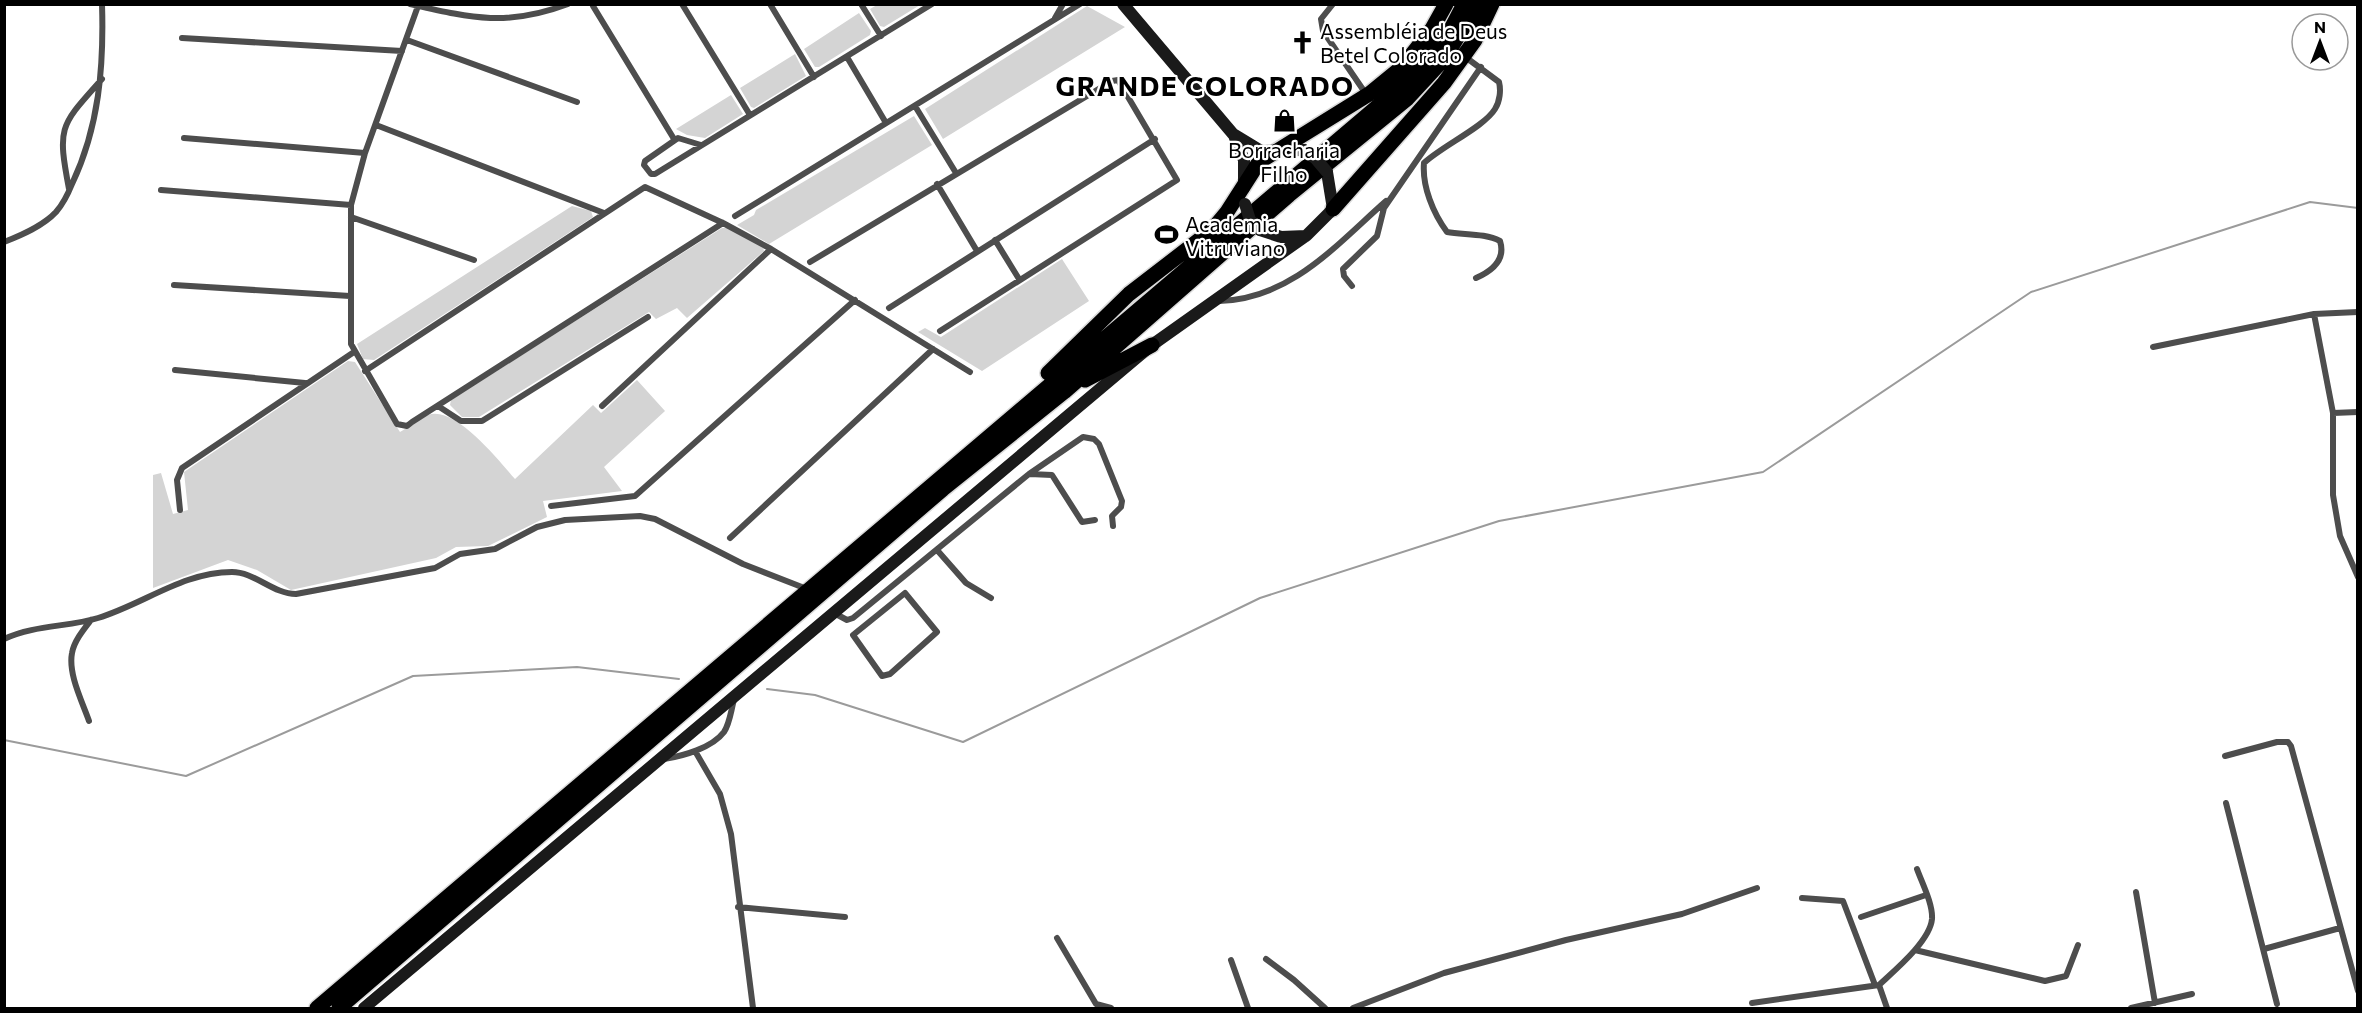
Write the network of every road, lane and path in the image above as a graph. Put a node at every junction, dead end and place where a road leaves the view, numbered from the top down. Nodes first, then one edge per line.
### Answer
1 (102, 4) edge
2 (410, 4) edge
3 (568, 4) edge
4 (682, 4) edge
5 (770, 4) edge
6 (861, 4) edge
7 (932, 4) edge
8 (1063, 4) edge
9 (1080, 4) edge
10 (1123, 4) edge
11 (1333, 4) edge
12 (1446, 4) edge
13 (1464, 4) edge
14 (1478, 4) edge
15 (1492, 4) edge
16 (418, 6) junction
17 (593, 6) dead end
18 (1055, 19) junction
19 (881, 36) junction
20 (182, 38) dead end
21 (407, 40) junction
22 (402, 51) junction
23 (1464, 55) junction
24 (847, 57) junction
25 (1481, 67) junction
26 (813, 77) junction
27 (102, 78) junction
28 (1366, 95) junction
29 (576, 102) dead end
30 (915, 106) junction
31 (750, 116) junction
32 (886, 123) junction
33 (376, 125) junction
34 (1233, 134) junction
35 (184, 138) dead end
36 (675, 139) junction
37 (1155, 139) junction
38 (701, 145) junction
39 (1276, 151) junction
40 (365, 153) junction
41 (956, 173) junction
42 (1244, 183) junction
43 (937, 184) junction
44 (161, 190) dead end
45 (69, 191) junction
46 (1392, 196) junction
47 (351, 205) junction
48 (1332, 209) junction
49 (604, 213) junction
50 (735, 216) dead end
51 (351, 218) junction
52 (723, 223) junction
53 (1307, 236) junction
54 (995, 240) junction
55 (4, 242) edge
56 (771, 249) junction
57 (977, 251) junction
58 (474, 260) dead end
59 (810, 262) dead end
60 (1476, 278) dead end
61 (1019, 279) junction
62 (174, 285) dead end
63 (1352, 285) dead end
64 (350, 296) junction
65 (855, 300) junction
66 (1213, 301) junction
67 (889, 308) dead end
68 (2358, 312) edge
69 (2314, 314) junction
70 (648, 316) dead end
71 (940, 331) dead end
72 (1152, 345) junction
73 (2153, 347) dead end
74 (933, 349) junction
75 (354, 352) junction
76 (175, 370) dead end
77 (365, 370) junction
78 (970, 372) dead end
79 (306, 383) junction
80 (1064, 392) junction
81 (438, 406) junction
82 (602, 406) dead end
83 (2358, 412) edge
84 (2333, 413) junction
85 (970, 450) junction
86 (1029, 474) junction
87 (551, 506) dead end
88 (180, 510) dead end
89 (1095, 520) dead end
90 (1113, 525) dead end
91 (730, 538) dead end
92 (937, 550) junction
93 (2358, 577) edge
94 (807, 589) junction
95 (991, 598) dead end
96 (869, 605) junction
97 (834, 613) junction
98 (876, 614) junction
99 (91, 620) junction
100 (4, 639) edge
101 (736, 695) junction
102 (89, 721) dead end
103 (695, 751) junction
104 (2225, 756) dead end
105 (661, 760) junction
106 (2226, 803) dead end
107 (1917, 869) dead end
108 (1757, 888) dead end
109 (2136, 892) dead end
110 (1926, 895) junction
111 (1802, 898) dead end
112 (738, 907) junction
113 (845, 917) dead end
114 (1860, 917) dead end
115 (2340, 928) junction
116 (1057, 938) dead end
117 (2078, 945) dead end
118 (1915, 950) junction
119 (2264, 950) junction
120 (1266, 959) dead end
121 (1231, 960) dead end
122 (1877, 985) junction
123 (2358, 991) edge
124 (2192, 994) dead end
125 (1752, 1003) dead end
126 (2155, 1003) junction
127 (2277, 1004) dead end
128 (316, 1008) edge
129 (339, 1008) edge
130 (364, 1008) edge
131 (753, 1008) edge
132 (1111, 1008) edge
133 (1248, 1008) edge
134 (1325, 1008) edge
135 (1353, 1008) edge
136 (1887, 1008) edge
137 (2130, 1008) edge

1 - 27 street
2 - 16 street
3 - 16 street
4 - 31 street
5 - 26 street
6 - 19 street
7 - 19 street
8 - 18 street
9 - 18 street
10 - 34 street
11 - 28 street
12 - 28 main road
13 - 85 main road
14 - 80 main road
15 - 23 main road
16 - 21 street
17 - 36 street
18 - 30 street
19 - 24 street
20 - 22 street
21 - 22 street
21 - 29 street
22 - 33 street
23 - 25 street
23 - 48 main road
24 - 26 street
24 - 32 street
25 - 46 street
25 - 60 street
26 - 31 street
27 - 45 street
27 - 45 street
28 - 39 main road
30 - 32 street
30 - 41 street
31 - 38 street
32 - 50 street
33 - 40 street
33 - 49 street
34 - 39 street
34 - 42 street
35 - 40 street
36 - 38 street
36 - 38 street
37 - 41 street
37 - 54 street
37 - 61 street
39 - 42 main road
39 - 48 street, bridge
40 - 47 street
41 - 43 street
42 - 53 street, bridge
42 - 85 main road
43 - 57 street
43 - 59 street
44 - 47 street
45 - 55 street
46 - 63 street
46 - 66 street
47 - 51 street
48 - 53 street
49 - 52 street
49 - 77 street
51 - 58 street
51 - 64 street
52 - 56 street
52 - 81 street
53 - 66 street
54 - 57 street
54 - 61 street
56 - 65 street
56 - 82 street
57 - 67 street
61 - 71 street
62 - 64 street
64 - 75 street
65 - 74 street
65 - 87 street
66 - 72 street
68 - 69 street
69 - 73 street
69 - 84 street
70 - 81 street
72 - 80 main road
72 - 97 street
74 - 78 street
74 - 91 street
75 - 77 street
75 - 79 street
76 - 79 street
77 - 81 street
79 - 88 street
80 - 129 main road
83 - 84 street
84 - 93 street
85 - 94 main road
86 - 89 street
86 - 90 street
86 - 92 street
92 - 95 street
92 - 96 street
94 - 99 street
94 - 128 main road
96 - 97 street
96 - 98 street
97 - 101 street
98 - 98 street
99 - 100 street
99 - 102 street
101 - 103 street
101 - 105 street
103 - 105 street
103 - 112 street
104 - 115 street
105 - 130 street
106 - 119 street
107 - 110 street
108 - 135 street
109 - 126 street
110 - 114 street
110 - 118 street
111 - 122 street
112 - 113 street
112 - 131 street
115 - 119 street
115 - 123 street
116 - 132 street
117 - 118 street
118 - 122 street
119 - 127 street
120 - 134 street
121 - 133 street
122 - 125 street
122 - 136 street
124 - 126 street
126 - 137 street

